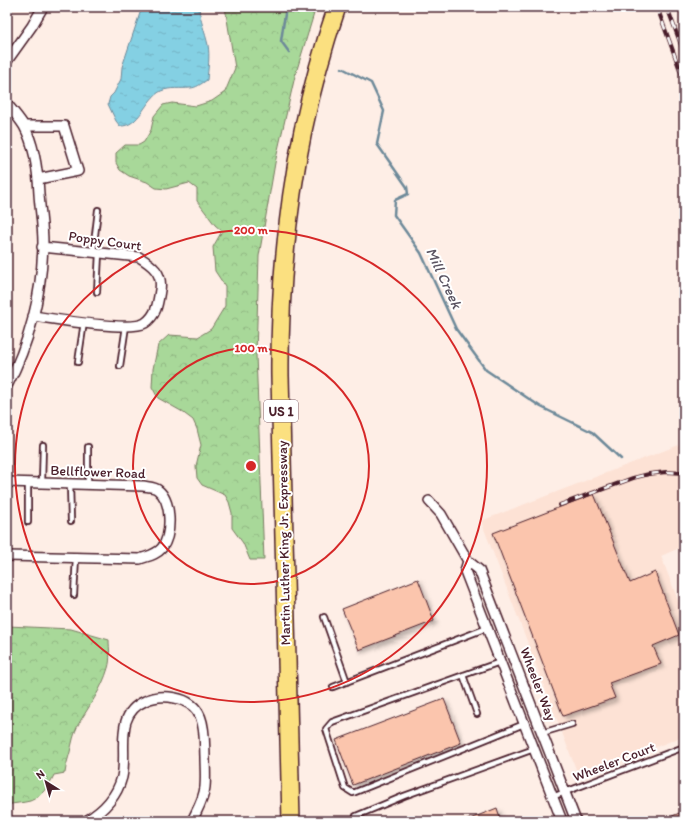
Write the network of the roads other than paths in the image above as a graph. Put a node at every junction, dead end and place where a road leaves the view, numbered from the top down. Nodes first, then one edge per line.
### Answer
1 (43, 7) edge
2 (326, 7) edge
3 (337, 7) edge
4 (7, 61) edge
5 (7, 104) edge
6 (24, 126) junction
7 (38, 179) junction
8 (98, 210) dead end
9 (42, 247) junction
10 (96, 253) junction
11 (97, 292) dead end
12 (33, 316) junction
13 (84, 322) junction
14 (126, 326) junction
15 (78, 362) dead end
16 (120, 366) dead end
17 (7, 386) edge
18 (43, 445) dead end
19 (88, 447) dead end
20 (7, 482) edge
21 (28, 483) junction
22 (42, 483) junction
23 (70, 484) junction
24 (88, 485) junction
25 (429, 501) dead end
26 (71, 521) dead end
27 (28, 522) dead end
28 (7, 556) edge
29 (76, 557) junction
30 (468, 561) junction
31 (74, 595) dead end
32 (324, 617) dead end
33 (487, 628) junction
34 (500, 662) junction
35 (464, 675) junction
36 (347, 682) junction
37 (333, 687) dead end
38 (477, 714) dead end
39 (524, 724) junction
40 (572, 724) dead end
41 (542, 733) junction
42 (684, 747) edge
43 (534, 749) junction
44 (565, 793) junction
45 (552, 797) junction
46 (86, 821) edge
47 (192, 821) edge
48 (280, 821) edge
49 (291, 821) edge
50 (358, 821) edge
51 (562, 821) edge
52 (576, 821) edge

1 - 4 street
2 - 48 highway, Martin Luther King Jr. Expressway / US 1
3 - 49 highway, Martin Luther King Jr. Expressway / US 1
5 - 6 street
6 - 7 street
6 - 7 street
7 - 9 street
8 - 10 lane
9 - 10 street, Poppy Court
9 - 12 street
10 - 11 lane
10 - 14 street, Poppy Court
12 - 13 street, Poppy Court
12 - 17 street
13 - 14 street, Poppy Court
13 - 15 lane
14 - 16 lane
18 - 22 lane
19 - 24 lane
20 - 21 street, Bellflower Road
21 - 22 street, Bellflower Road
21 - 27 lane
22 - 23 street, Bellflower Road
23 - 24 street, Bellflower Road
23 - 26 lane
24 - 29 street, Bellflower Road
25 - 30 street, Wheeler Way
28 - 29 street, Bellflower Road
29 - 31 lane
30 - 33 street, Wheeler Way
30 - 41 street, Wheeler Way
32 - 36 lane
33 - 34 street, Wheeler Way
33 - 36 lane
34 - 35 lane
34 - 39 street, Wheeler Way
35 - 38 lane
35 - 39 lane
36 - 37 lane
39 - 43 street, Wheeler Way
40 - 41 lane
41 - 44 street, Wheeler Way
42 - 44 lane, Wheeler Court
43 - 45 street, Wheeler Way
43 - 50 lane
44 - 45 lane, Wheeler Court
44 - 52 street, Wheeler Way
45 - 51 street, Wheeler Way
46 - 47 street

